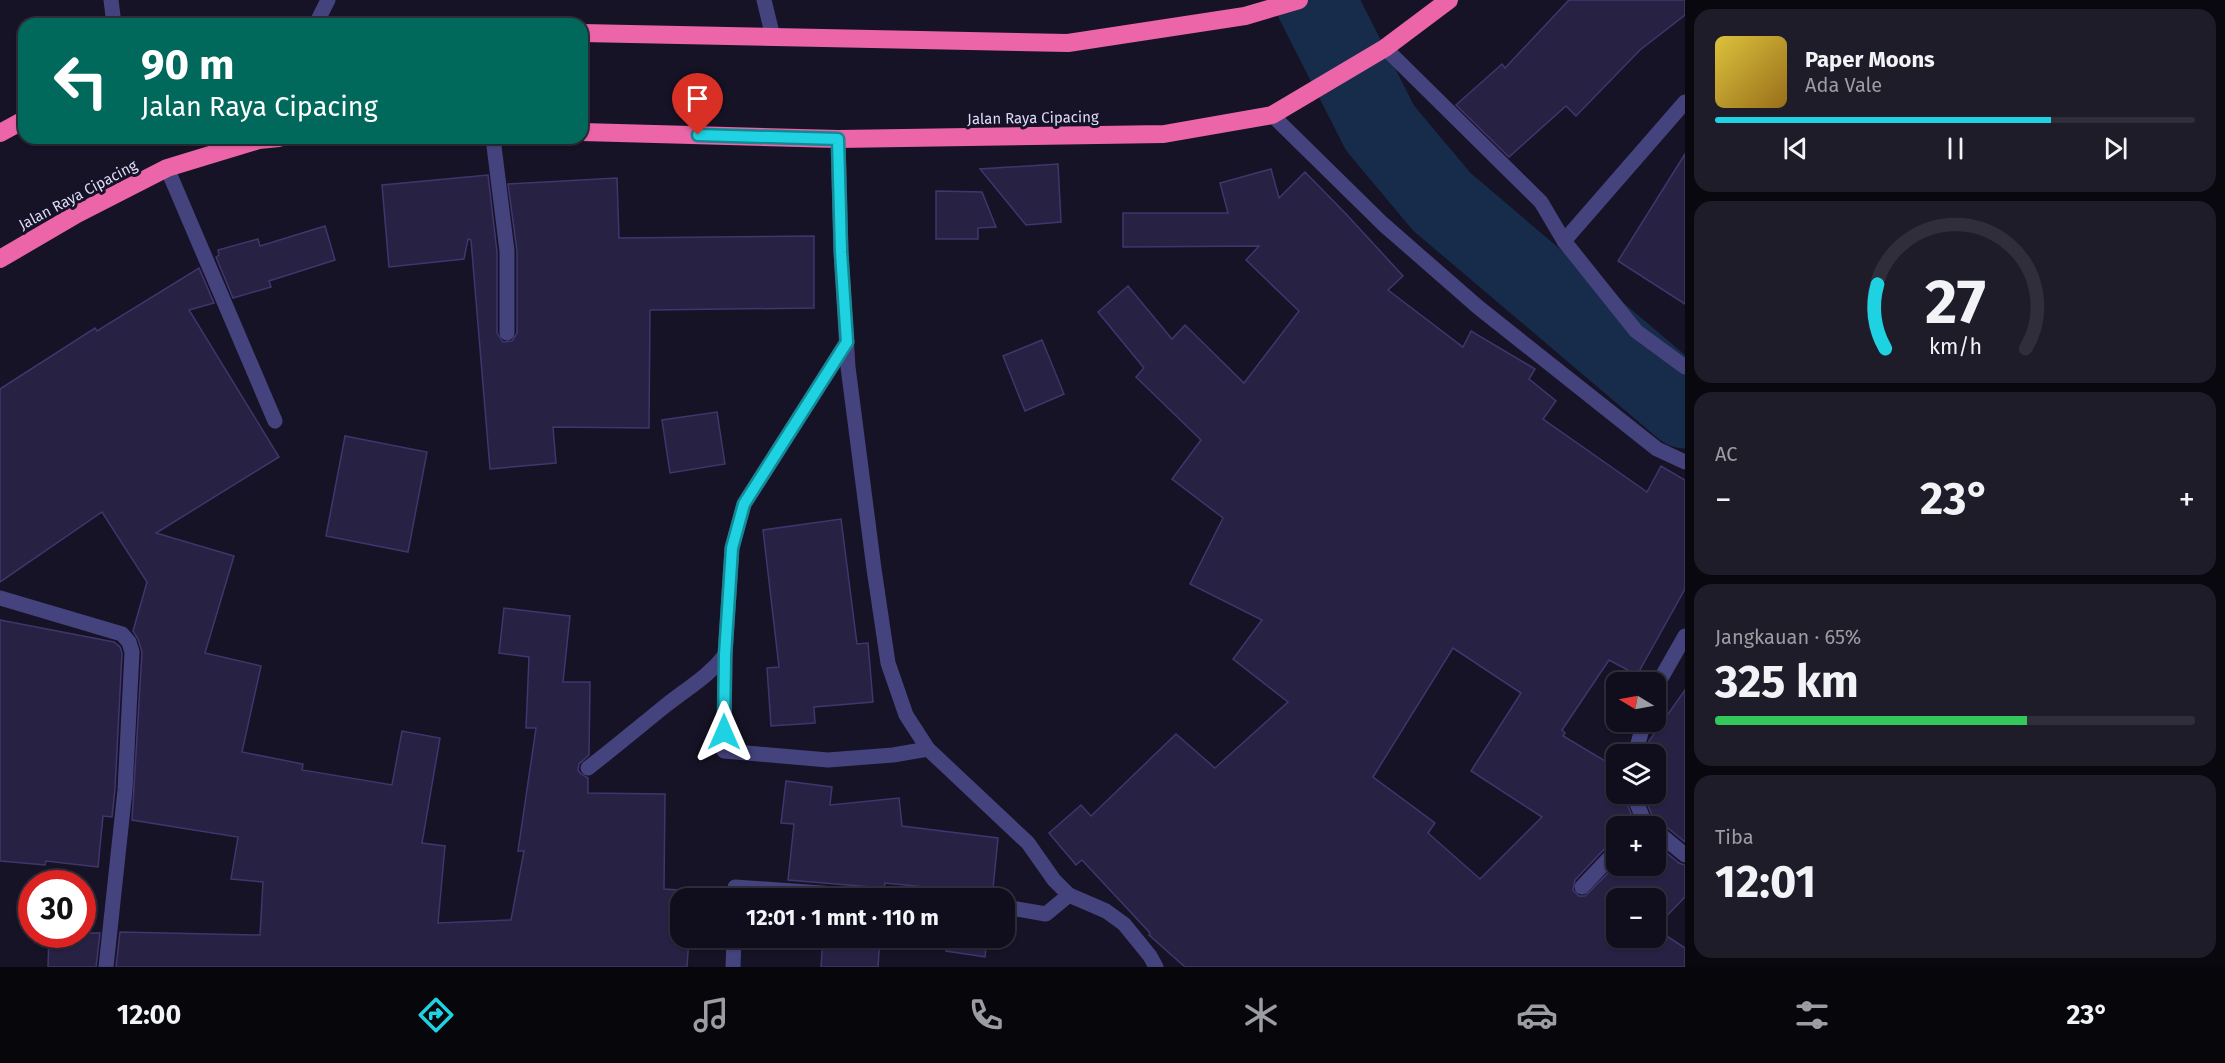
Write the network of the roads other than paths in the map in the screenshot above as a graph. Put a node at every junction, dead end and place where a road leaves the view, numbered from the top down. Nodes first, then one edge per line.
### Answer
1 (111, 0) edge
2 (328, 0) edge
3 (764, 0) edge
4 (1299, 0) edge
5 (1449, 0) edge
6 (113, 18) edge
7 (319, 18) edge
8 (588, 33) edge
9 (773, 37) junction
10 (1385, 48) junction
11 (1685, 102) edge
12 (1277, 112) junction
13 (18, 123) edge
14 (588, 132) edge
15 (0, 133) edge
16 (838, 139) junction
17 (246, 144) edge
18 (494, 144) edge
19 (166, 168) junction
20 (1564, 241) junction
21 (0, 259) edge
22 (507, 333) dead end
23 (847, 342) junction
24 (1685, 368) edge
25 (274, 421) dead end
26 (1685, 462) edge
27 (0, 598) edge
28 (1685, 636) edge
29 (725, 655) junction
30 (1665, 672) edge
31 (928, 748) junction
32 (588, 768) dead end
33 (1666, 840) edge
34 (1685, 855) edge
35 (1606, 862) edge
36 (1582, 887) dead end
37 (735, 888) edge
38 (761, 888) edge
39 (1069, 895) junction
40 (1015, 909) edge
41 (734, 948) edge
42 (106, 967) edge
43 (733, 967) edge
44 (1156, 967) edge

1 - 6 street
2 - 7 street
3 - 9 street
4 - 9 highway
5 - 10 highway, Jalan Raya Cipacing
8 - 9 highway
10 - 12 highway, Jalan Raya Cipacing
10 - 20 street
11 - 20 street
12 - 16 highway, Jalan Raya Cipacing
12 - 26 street
13 - 15 highway
14 - 16 highway, Jalan Raya Cipacing
16 - 23 street
17 - 19 highway, Jalan Raya Cipacing
18 - 22 street
19 - 21 highway, Jalan Raya Cipacing
19 - 25 street
20 - 24 street
23 - 29 street
23 - 31 street
27 - 42 street
28 - 30 street
29 - 31 street
29 - 32 street
31 - 39 street
33 - 34 street
35 - 36 street
37 - 38 street
39 - 40 street
39 - 44 street
41 - 43 street

